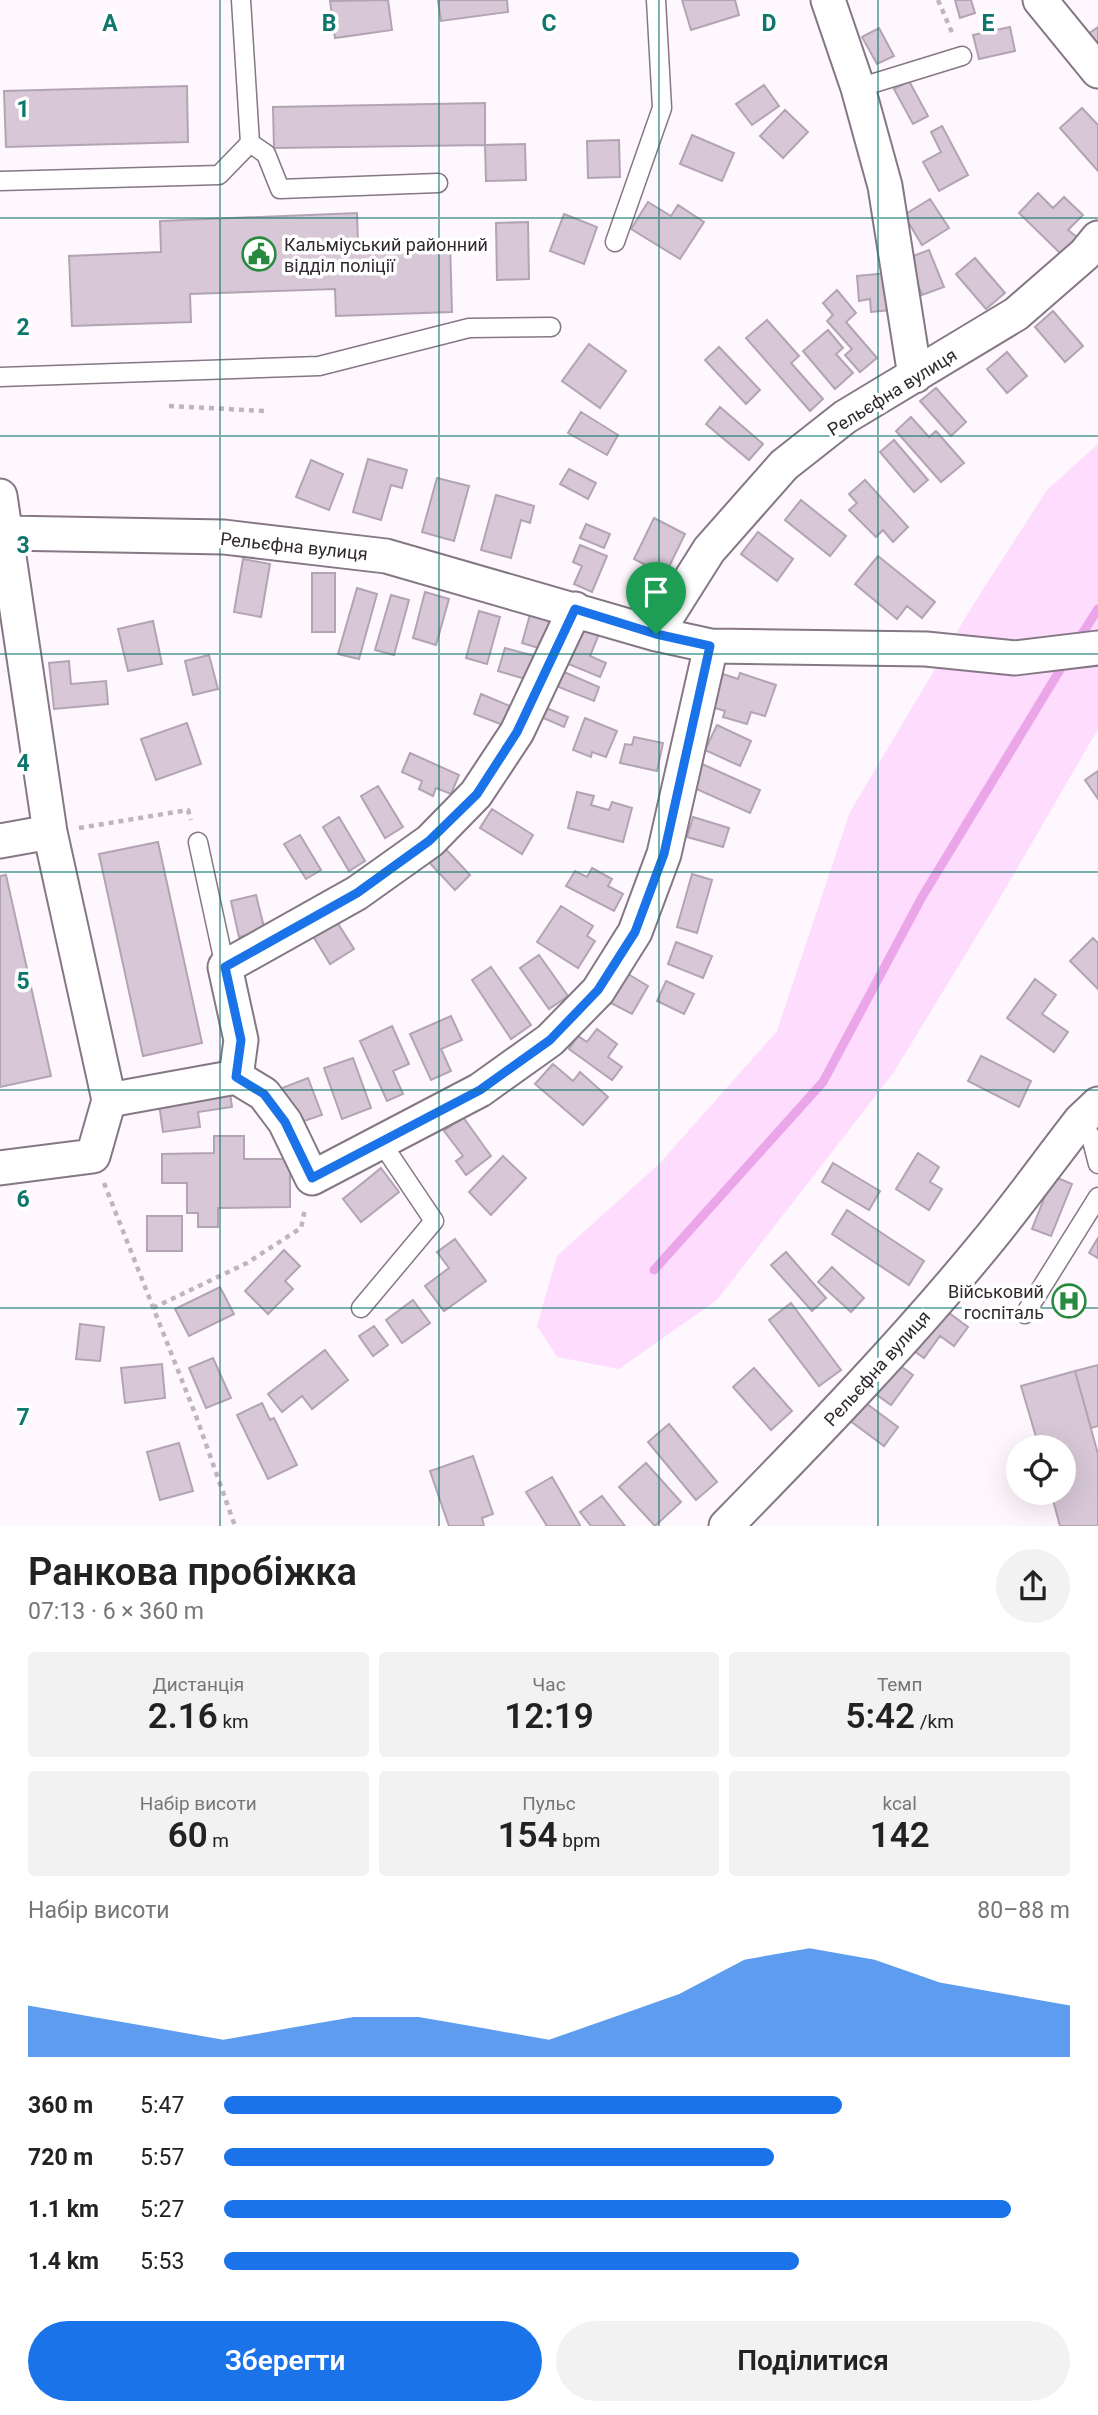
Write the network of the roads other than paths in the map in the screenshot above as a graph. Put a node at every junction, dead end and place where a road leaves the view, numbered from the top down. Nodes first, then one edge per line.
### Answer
1 (241, 0) edge
2 (656, 0) edge
3 (828, 0) edge
4 (1040, 0) edge
5 (962, 56) road end
6 (1098, 71) edge
7 (858, 88) junction
8 (250, 143) junction
9 (0, 181) edge
10 (438, 183) dead end
11 (1098, 238) edge
12 (615, 242) dead end
13 (551, 327) dead end
14 (915, 376) junction
15 (0, 377) edge
16 (0, 496) edge
17 (3, 531) edge
18 (575, 609) junction
19 (656, 634) junction
20 (710, 646) junction
21 (1098, 648) edge
22 (50, 832) junction
23 (0, 841) edge
24 (198, 842) road end
25 (225, 967) junction
26 (236, 1077) junction
27 (109, 1100) junction
28 (1089, 1112) edge
29 (381, 1142) junction
30 (1098, 1164) edge
31 (0, 1168) edge
32 (1098, 1197) edge
33 (361, 1308) dead end
34 (1025, 1314) dead end
35 (726, 1526) edge

1 - 8 lane
2 - 12 lane
3 - 7 street
4 - 6 street
5 - 7 lane
7 - 14 street
8 - 9 lane
8 - 10 lane
11 - 14 street, Рельєфна вулиця
13 - 15 lane
14 - 19 street, Рельєфна вулиця
16 - 17 street
17 - 18 street, Рельєфна вулиця
17 - 22 street
18 - 19 street, Рельєфна вулиця
18 - 25 street
19 - 20 street, Рельєфна вулиця
20 - 21 street, Рельєфна вулиця
20 - 29 street
22 - 23 street
22 - 27 street
24 - 25 lane
25 - 26 street
26 - 27 street
26 - 29 street
27 - 31 street
28 - 30 lane
28 - 35 street, Рельєфна вулиця
29 - 33 lane
32 - 34 lane

